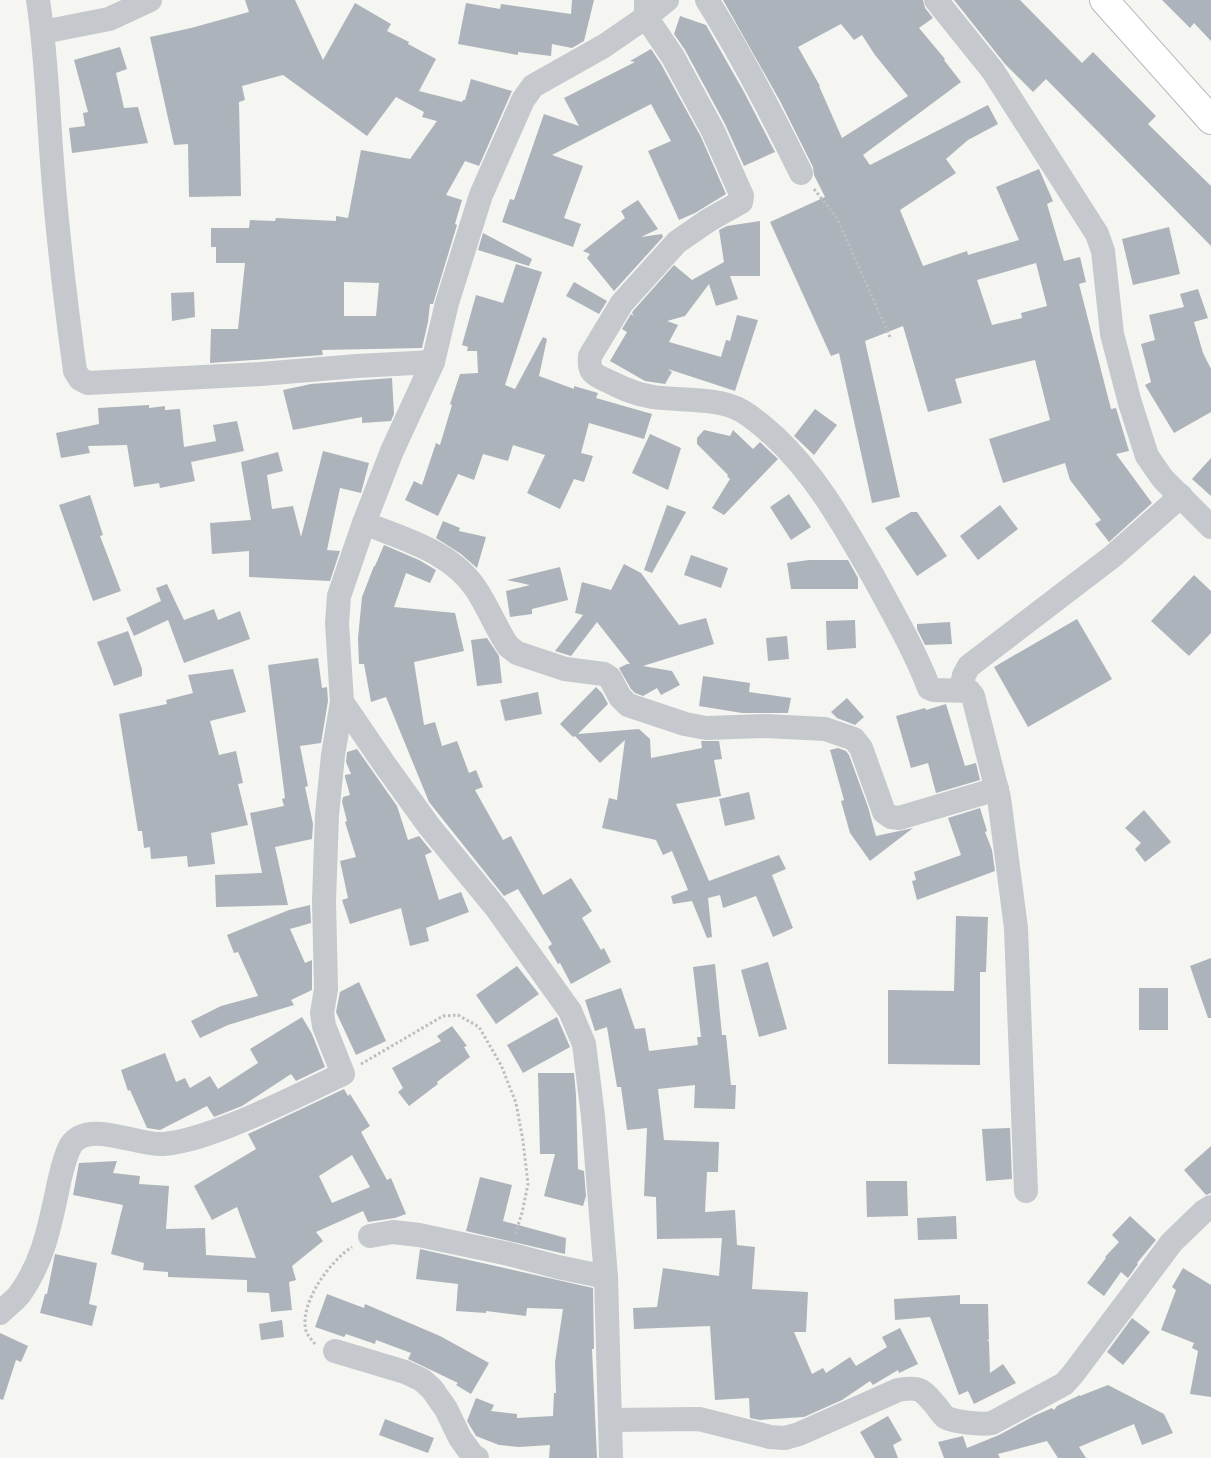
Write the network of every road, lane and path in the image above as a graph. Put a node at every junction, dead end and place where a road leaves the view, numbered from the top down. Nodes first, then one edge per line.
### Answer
1 (38, 0) edge
2 (150, 0) edge
3 (667, 0) edge
4 (706, 0) edge
5 (936, 0) edge
6 (1104, 0) edge
7 (1129, 0) edge
8 (646, 9) edge
9 (43, 32) junction
10 (1211, 94) edge
11 (1211, 120) edge
12 (801, 173) joint
13 (890, 338) dead end
14 (433, 362) junction
15 (1181, 496) junction
16 (364, 523) junction
17 (1211, 527) edge
18 (961, 690) junction
19 (342, 702) junction
20 (997, 790) junction
21 (343, 1074) junction
22 (1026, 1191) dead end
23 (1211, 1207) edge
24 (370, 1236) joint
25 (509, 1254) junction
26 (606, 1277) junction
27 (0, 1313) edge
28 (335, 1351) joint
29 (611, 1420) junction
30 (477, 1458) edge
31 (612, 1458) edge

1 - 9 street
2 - 9 street
3 - 8 street
4 - 12 street
5 - 15 street
6 - 11 main road
7 - 10 main road
8 - 14 street
8 - 18 street
9 - 14 street
12 - 13 path
14 - 16 street
15 - 17 street
15 - 18 street
16 - 19 street
16 - 20 street
18 - 20 street
19 - 21 street
19 - 26 street
20 - 22 street
21 - 25 path
21 - 27 street
23 - 29 street
24 - 25 street
24 - 28 path
25 - 26 street
26 - 29 street
28 - 30 street
29 - 31 street

